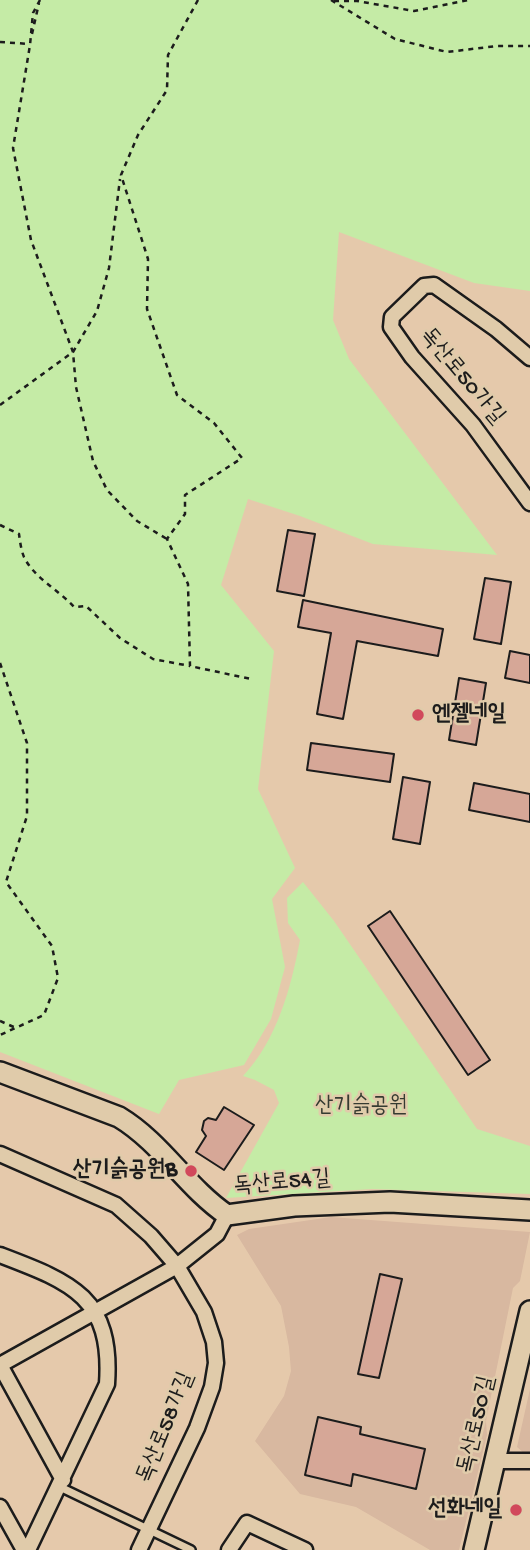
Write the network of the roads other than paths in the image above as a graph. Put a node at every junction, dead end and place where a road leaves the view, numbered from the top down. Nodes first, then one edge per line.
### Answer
1 (530, 358) edge
2 (530, 503) edge
3 (0, 1072) edge
4 (0, 1154) edge
5 (530, 1210) edge
6 (227, 1215) junction
7 (0, 1255) edge
8 (177, 1266) junction
9 (530, 1311) edge
10 (96, 1312) junction
11 (0, 1365) edge
12 (495, 1461) junction
13 (530, 1461) edge
14 (62, 1484) junction
15 (0, 1507) edge
16 (149, 1530) junction
17 (26, 1550) edge
18 (139, 1550) edge
19 (191, 1550) edge
20 (229, 1550) edge
21 (305, 1550) edge
22 (474, 1550) edge

1 - 2 street, 독산로50가길
3 - 6 street, 독산로54길
4 - 8 street, 독산로58가길
5 - 6 street, 독산로54길
6 - 8 street
7 - 10 street
8 - 10 street
8 - 16 street, 독산로58가길
9 - 12 street, 독산로50길
10 - 11 street
10 - 14 street
11 - 14 street
12 - 13 street
12 - 22 street, 독산로50길
14 - 16 lane
14 - 17 street
15 - 17 street
16 - 18 street, 독산로58가길
16 - 19 lane
20 - 21 street

